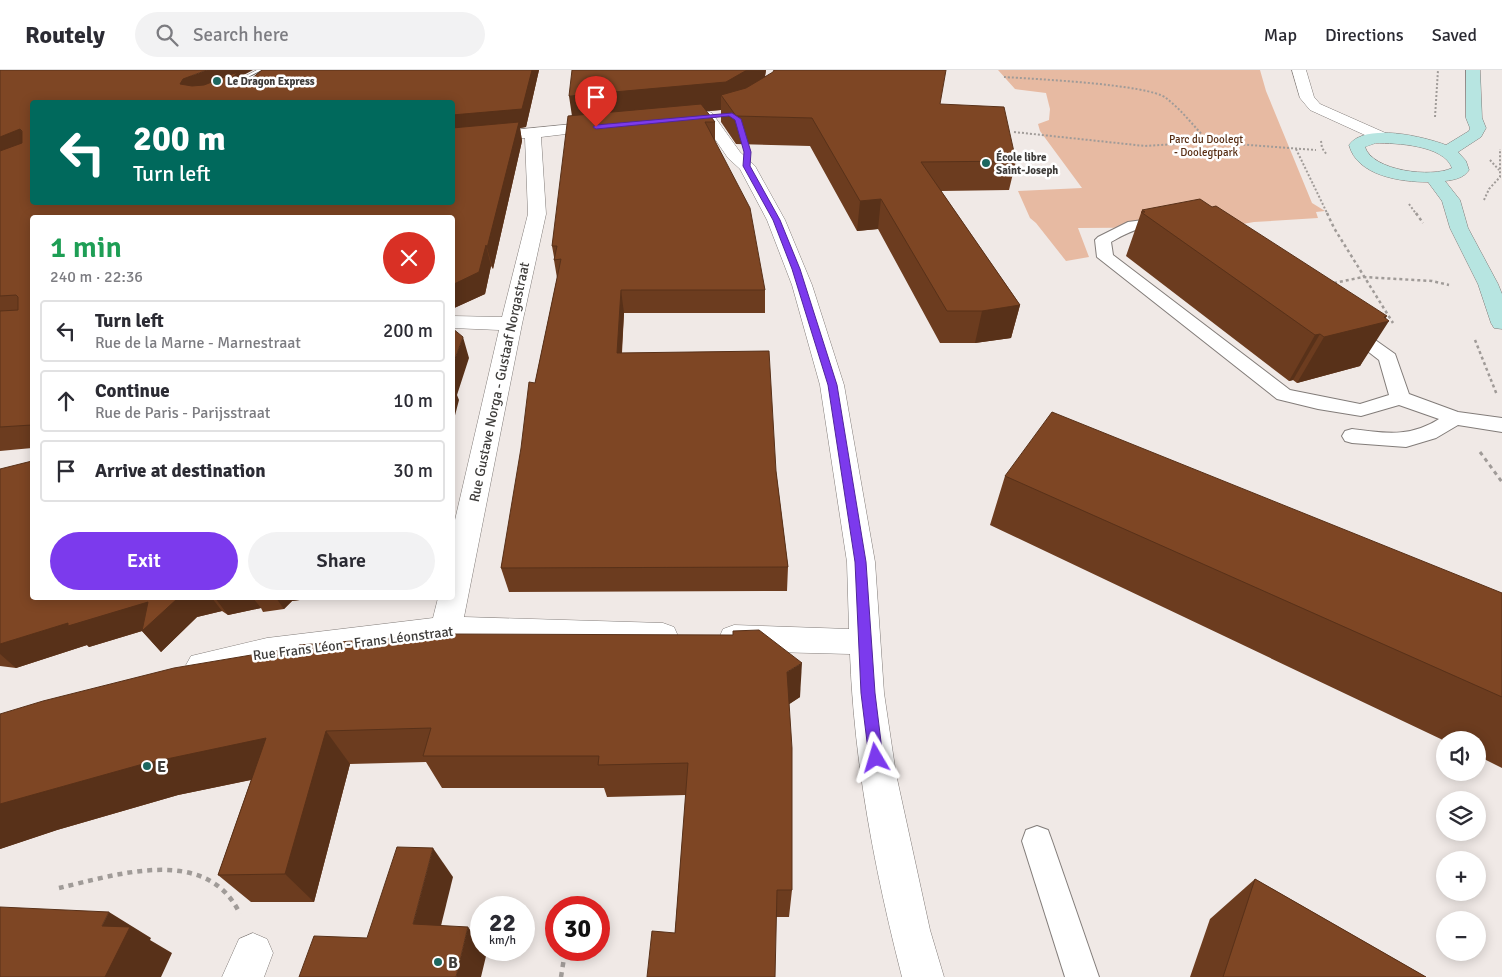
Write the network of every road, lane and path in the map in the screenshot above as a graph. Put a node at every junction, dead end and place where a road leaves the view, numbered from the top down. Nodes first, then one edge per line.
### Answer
1 (1299, 70) edge
2 (1438, 70) edge
3 (1473, 70) edge
4 (267, 76) edge
5 (1004, 77) dead end
6 (248, 97) edge
7 (202, 100) edge
8 (1315, 107) junction
9 (707, 116) edge
10 (1474, 118) junction
11 (1434, 120) dead end
12 (615, 125) edge
13 (1014, 132) dead end
14 (533, 133) junction
15 (1384, 138) junction
16 (1320, 139) dead end
17 (1363, 141) junction
18 (455, 142) edge
19 (1209, 142) junction
20 (1421, 142) junction
21 (1296, 148) junction
22 (1316, 150) dead end
23 (1447, 152) junction
24 (1333, 160) dead end
25 (1500, 171) dead end
26 (1410, 176) junction
27 (1434, 178) junction
28 (1489, 189) dead end
29 (1414, 197) joint
30 (1438, 210) dead end
31 (1424, 224) dead end
32 (1185, 226) edge
33 (1459, 228) junction
34 (1364, 277) junction
35 (1329, 284) edge
36 (1449, 284) dead end
37 (1334, 320) edge
38 (455, 322) edge
39 (1502, 323) edge
40 (511, 324) junction
41 (1397, 330) dead end
42 (1473, 337) dead end
43 (1400, 398) junction
44 (1498, 398) dead end
45 (1454, 418) junction
46 (1502, 425) edge
47 (1352, 436) dead end
48 (1502, 482) edge
49 (455, 588) edge
50 (452, 600) edge
51 (446, 630) junction
52 (865, 642) junction
53 (172, 672) edge
54 (1037, 841) dead end
55 (59, 888) dead end
56 (564, 961) edge
57 (248, 965) edge
58 (561, 977) edge
59 (923, 977) edge
60 (1082, 977) edge

1 - 8 street
2 - 11 path
3 - 10 main road
4 - 6 street
4 - 7 street
5 - 19 path
8 - 15 street
8 - 17 street
9 - 52 street
10 - 20 main road
10 - 23 main road
12 - 14 street
13 - 19 path
14 - 18 street
14 - 40 street, Rue Gustave Norga - Gustaaf Norgastraat
15 - 17 main road
15 - 20 main road
16 - 24 path
17 - 26 main road
19 - 21 path
20 - 23 main road
21 - 22 path
21 - 34 path
23 - 27 main road
25 - 28 path
26 - 27 main road
26 - 29 main road
27 - 33 main road
29 - 31 path
30 - 33 main road
32 - 43 lane
33 - 39 main road
34 - 35 path
34 - 36 path
34 - 41 path
37 - 43 lane
38 - 40 street
40 - 49 street, Rue Gustave Norga - Gustaaf Norgastraat
42 - 44 path
43 - 45 lane
45 - 46 lane
45 - 47 lane
45 - 48 path
50 - 51 street, Rue Gustave Norga - Gustaaf Norgastraat
51 - 52 street, Rue Frans Léon - Frans Léonstraat
51 - 53 street, Rue Frans Léon - Frans Léonstraat
52 - 59 street
54 - 60 lane
55 - 57 path
56 - 58 path

